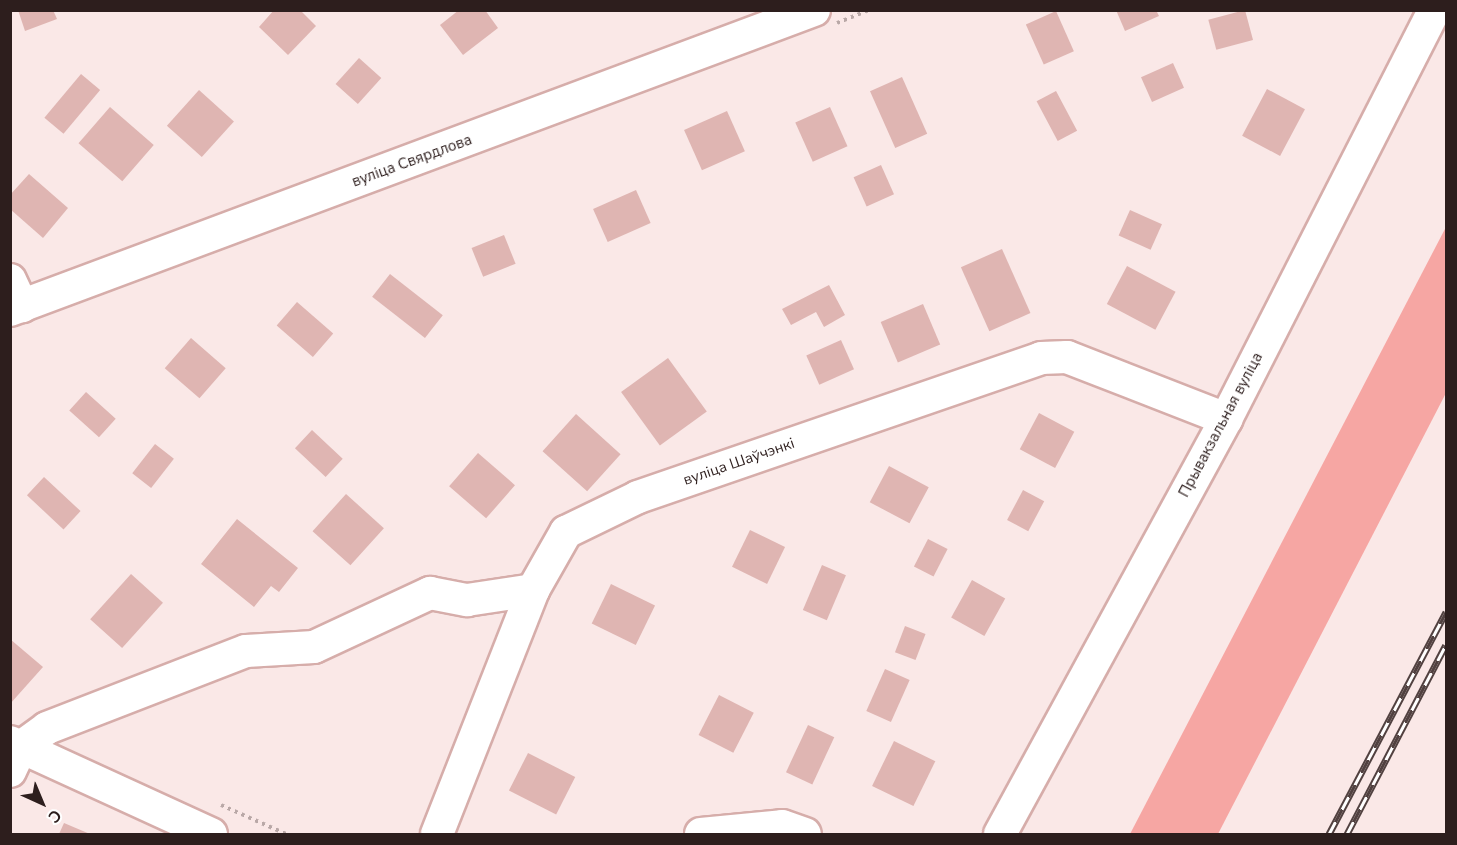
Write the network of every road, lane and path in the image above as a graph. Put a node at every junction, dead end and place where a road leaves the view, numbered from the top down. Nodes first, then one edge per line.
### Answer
1 (870, 10) edge
2 (1434, 10) edge
3 (860, 12) edge
4 (823, 17) edge
5 (14, 299) edge
6 (1226, 419) junction
7 (533, 590) junction
8 (14, 754) edge
9 (211, 834) edge
10 (437, 834) edge
11 (701, 834) edge
12 (805, 834) edge
13 (1000, 834) edge

1 - 3 path
2 - 6 street, Прывакзальная вуліца
3 - 4 path
4 - 5 street, вуліца Свярдлова
6 - 7 street, вуліца Шаўчэнкі
6 - 13 street, Прывакзальная вуліца
7 - 8 street
7 - 10 street, вуліца Шаўчэнкі
8 - 9 street
11 - 12 street

